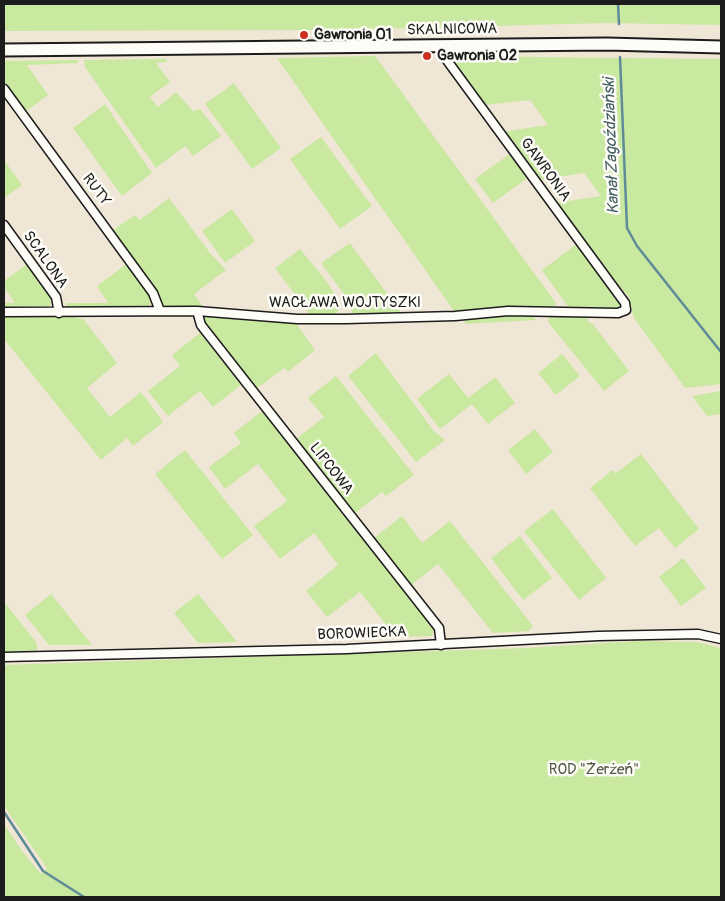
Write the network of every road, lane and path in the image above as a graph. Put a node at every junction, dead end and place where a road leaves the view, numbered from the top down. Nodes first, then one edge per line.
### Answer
1 (444, 45) junction
2 (721, 47) edge
3 (4, 50) edge
4 (4, 89) edge
5 (4, 225) edge
6 (626, 310) joint
7 (160, 311) junction
8 (4, 312) edge
9 (197, 312) junction
10 (59, 313) junction
11 (721, 639) edge
12 (440, 644) junction
13 (4, 657) edge

1 - 2 street, SKALNICOWA
1 - 3 street, SKALNICOWA
1 - 6 street, GAWRONIA
4 - 7 street, RUTY
5 - 10 street, SCALONA
6 - 9 street, WACŁAWA WOJTYSZKI
7 - 9 street, WACŁAWA WOJTYSZKI
7 - 10 street, WACŁAWA WOJTYSZKI
8 - 10 street, WACŁAWA WOJTYSZKI
9 - 12 street, LIPCOWA
11 - 12 street, BOROWIECKA
12 - 13 street, BOROWIECKA

